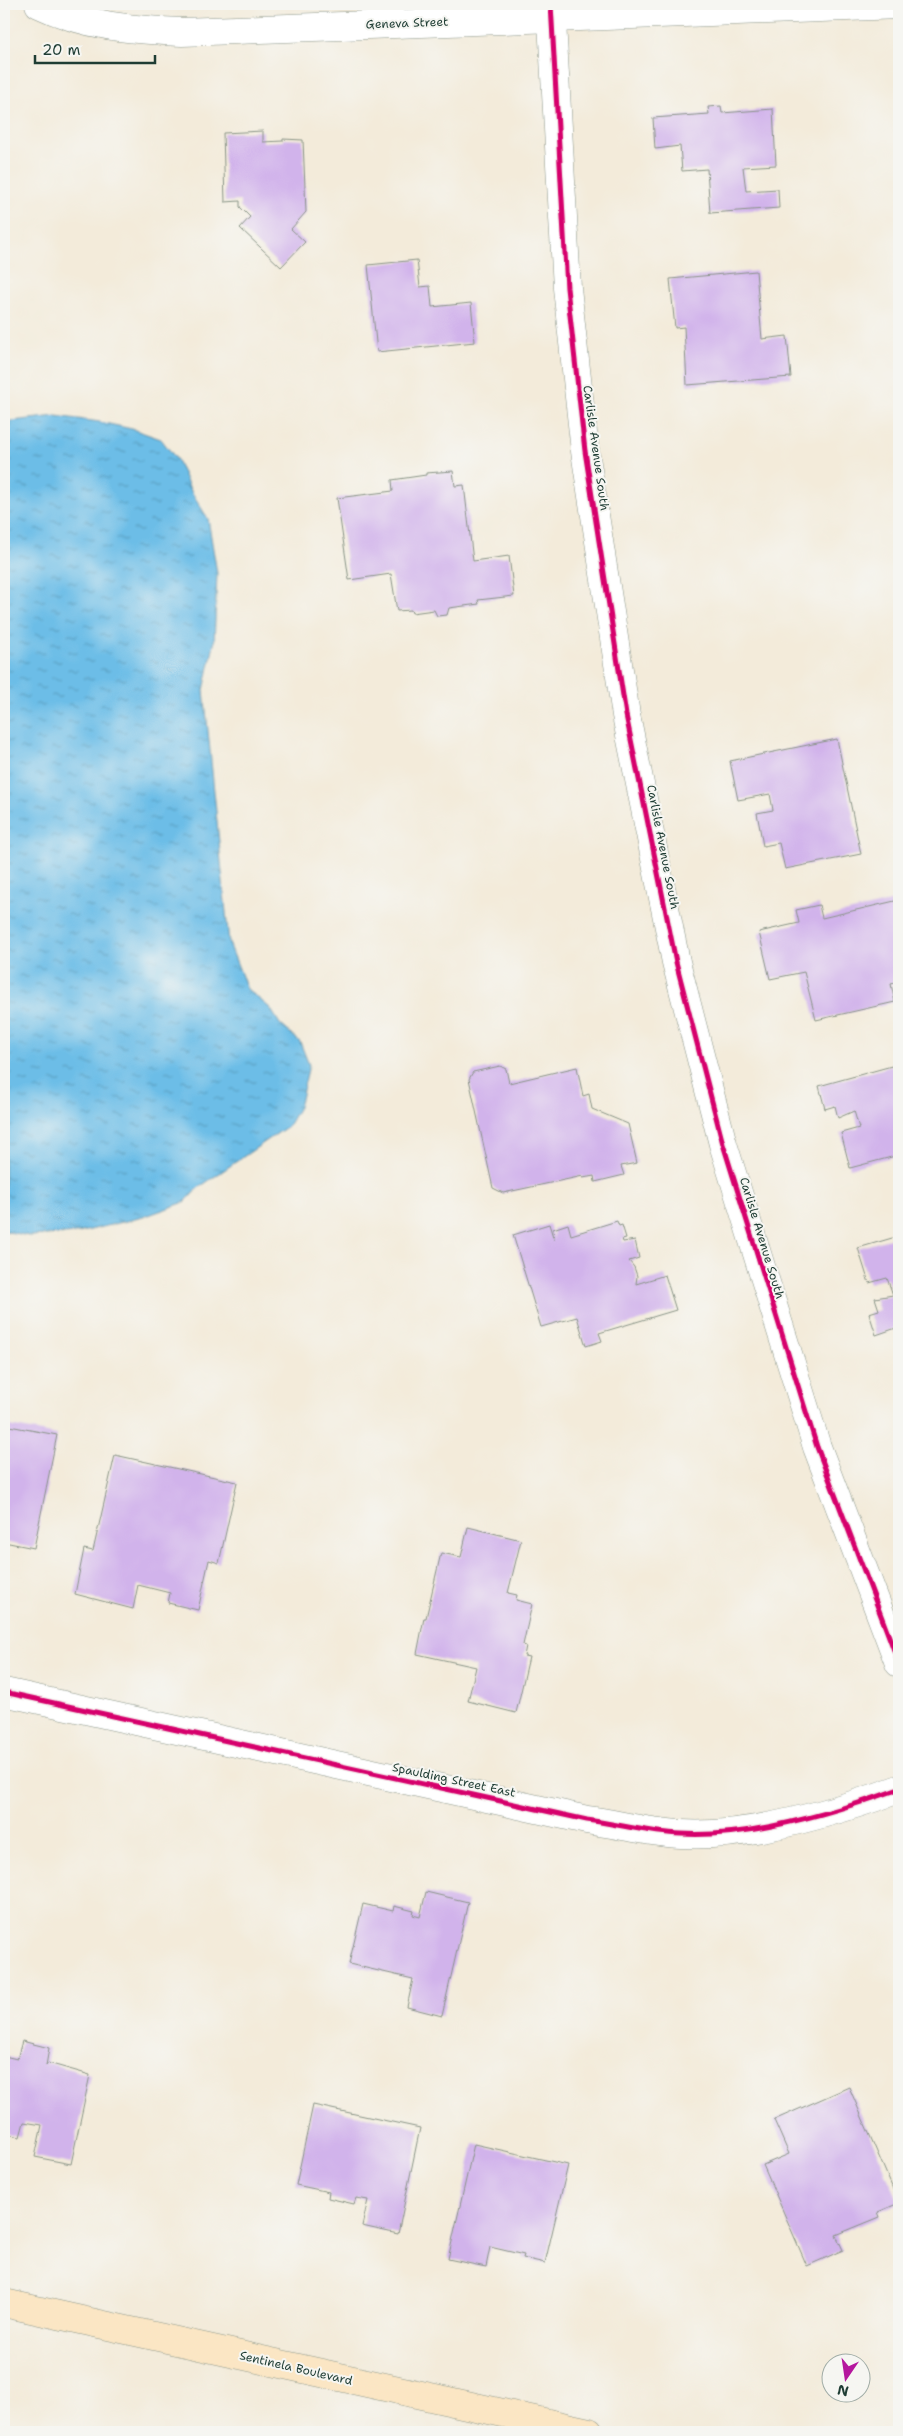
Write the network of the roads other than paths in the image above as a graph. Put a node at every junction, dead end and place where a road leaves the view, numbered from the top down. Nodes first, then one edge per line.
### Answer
1 (40, 4) edge
2 (899, 5) edge
3 (551, 11) edge
4 (899, 1663) edge
5 (4, 1692) edge
6 (899, 1789) edge
7 (4, 2303) edge
8 (589, 2432) edge

1 - 3 street, Geneva Street
2 - 3 street, Geneva Street
3 - 4 street, Carlisle Avenue South
5 - 6 street, Spaulding Street East
7 - 8 street, Sentinela Boulevard

